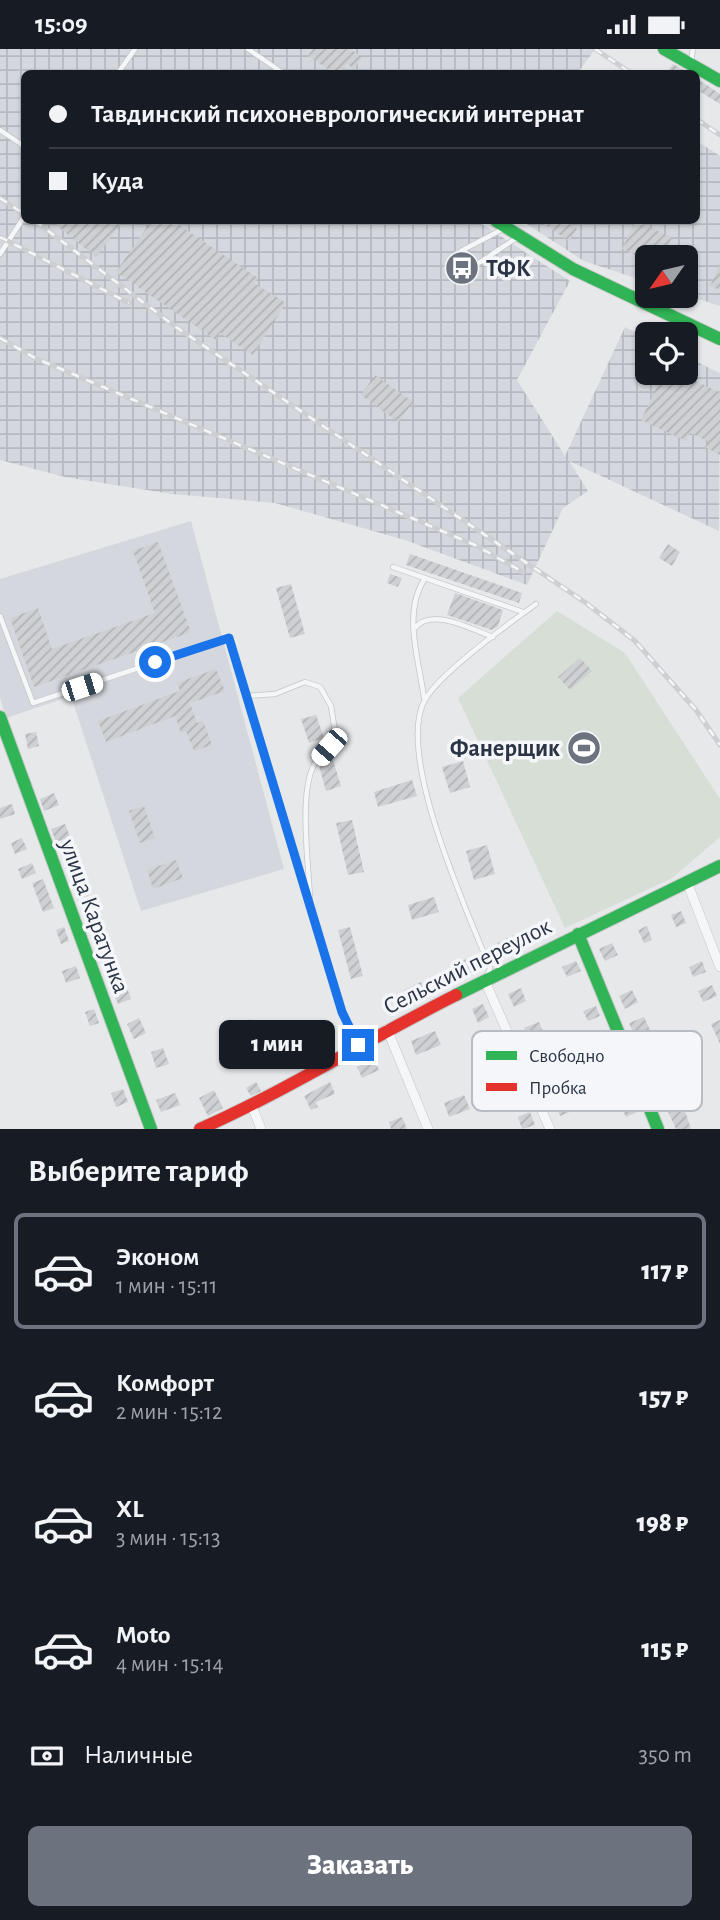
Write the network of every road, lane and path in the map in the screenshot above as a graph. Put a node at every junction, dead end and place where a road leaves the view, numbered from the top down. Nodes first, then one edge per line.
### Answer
1 (135, 49) edge
2 (248, 49) edge
3 (663, 49) edge
4 (693, 49) edge
5 (691, 65) junction
6 (120, 70) edge
7 (279, 70) edge
8 (720, 81) edge
9 (0, 129) edge
10 (21, 144) edge
11 (21, 222) edge
12 (502, 224) edge
13 (522, 236) junction
14 (0, 254) edge
15 (720, 339) edge
16 (393, 567) dead end
17 (425, 578) junction
18 (536, 604) dead end
19 (524, 613) junction
20 (0, 616) edge
21 (414, 629) junction
22 (494, 637) junction
23 (247, 696) junction
24 (425, 699) junction
25 (0, 717) edge
26 (720, 866) edge
27 (687, 882) junction
28 (310, 904) junction
29 (578, 934) junction
30 (720, 968) edge
31 (485, 981) junction
32 (387, 1029) junction
33 (507, 1031) edge
34 (618, 1031) edge
35 (358, 1045) junction
36 (252, 1106) junction
37 (542, 1111) edge
38 (651, 1111) edge
39 (150, 1129) edge
40 (200, 1129) edge
41 (261, 1129) edge
42 (428, 1129) edge
43 (550, 1129) edge
44 (658, 1129) edge

1 - 6 lane
2 - 7 lane
3 - 5 street
4 - 5 lane
5 - 8 street
9 - 10 lane
11 - 14 lane
12 - 13 street
12 - 13 lane
13 - 15 street
16 - 17 lane
17 - 19 lane
17 - 21 lane
18 - 19 lane
19 - 22 lane
20 - 23 lane
21 - 22 lane
21 - 24 lane
22 - 24 lane
23 - 28 lane
23 - 28 lane
24 - 31 lane
25 - 39 street, улица Каратунка
26 - 27 street, Сельский переулок
27 - 29 street, Сельский переулок
27 - 30 street
28 - 35 lane
29 - 31 street, Сельский переулок
29 - 34 street
31 - 32 street, Сельский переулок
31 - 33 street
32 - 35 street, Сельский переулок
32 - 42 street
35 - 36 street, Сельский переулок
36 - 40 street, Сельский переулок
36 - 41 street
37 - 43 street
38 - 44 street

